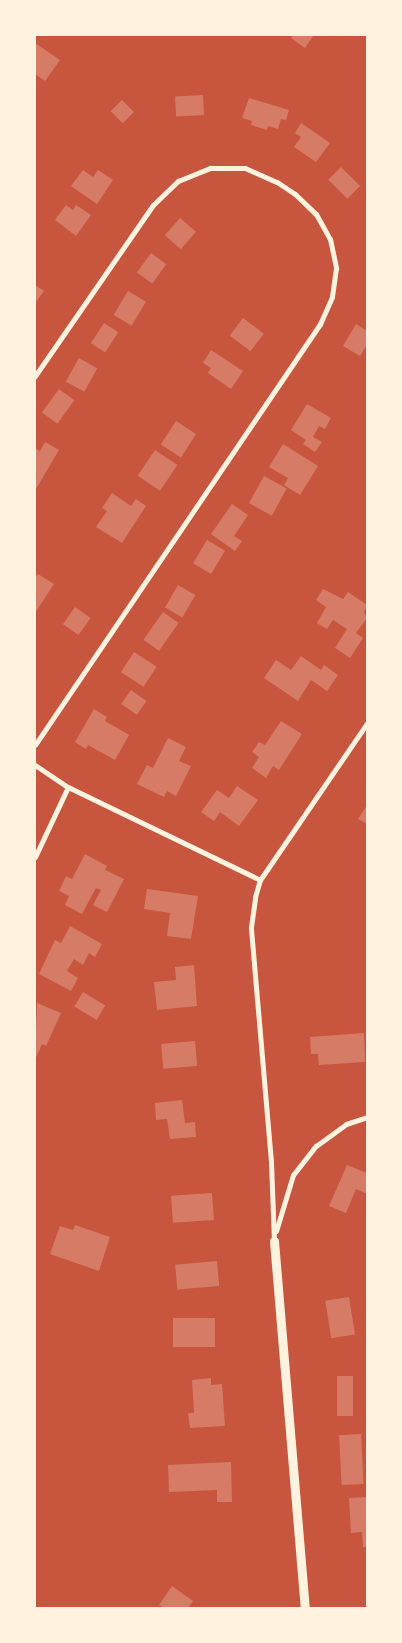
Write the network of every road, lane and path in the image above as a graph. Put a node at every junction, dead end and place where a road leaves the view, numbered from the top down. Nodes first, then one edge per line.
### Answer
1 (35, 376) edge
2 (367, 722) edge
3 (35, 745) edge
4 (35, 765) edge
5 (68, 787) junction
6 (35, 857) edge
7 (260, 880) junction
8 (367, 1117) edge
9 (274, 1242) junction
10 (306, 1608) edge

1 - 3 street
2 - 7 street
4 - 5 street
5 - 6 street
5 - 7 street
7 - 9 street
8 - 9 street
9 - 10 street

